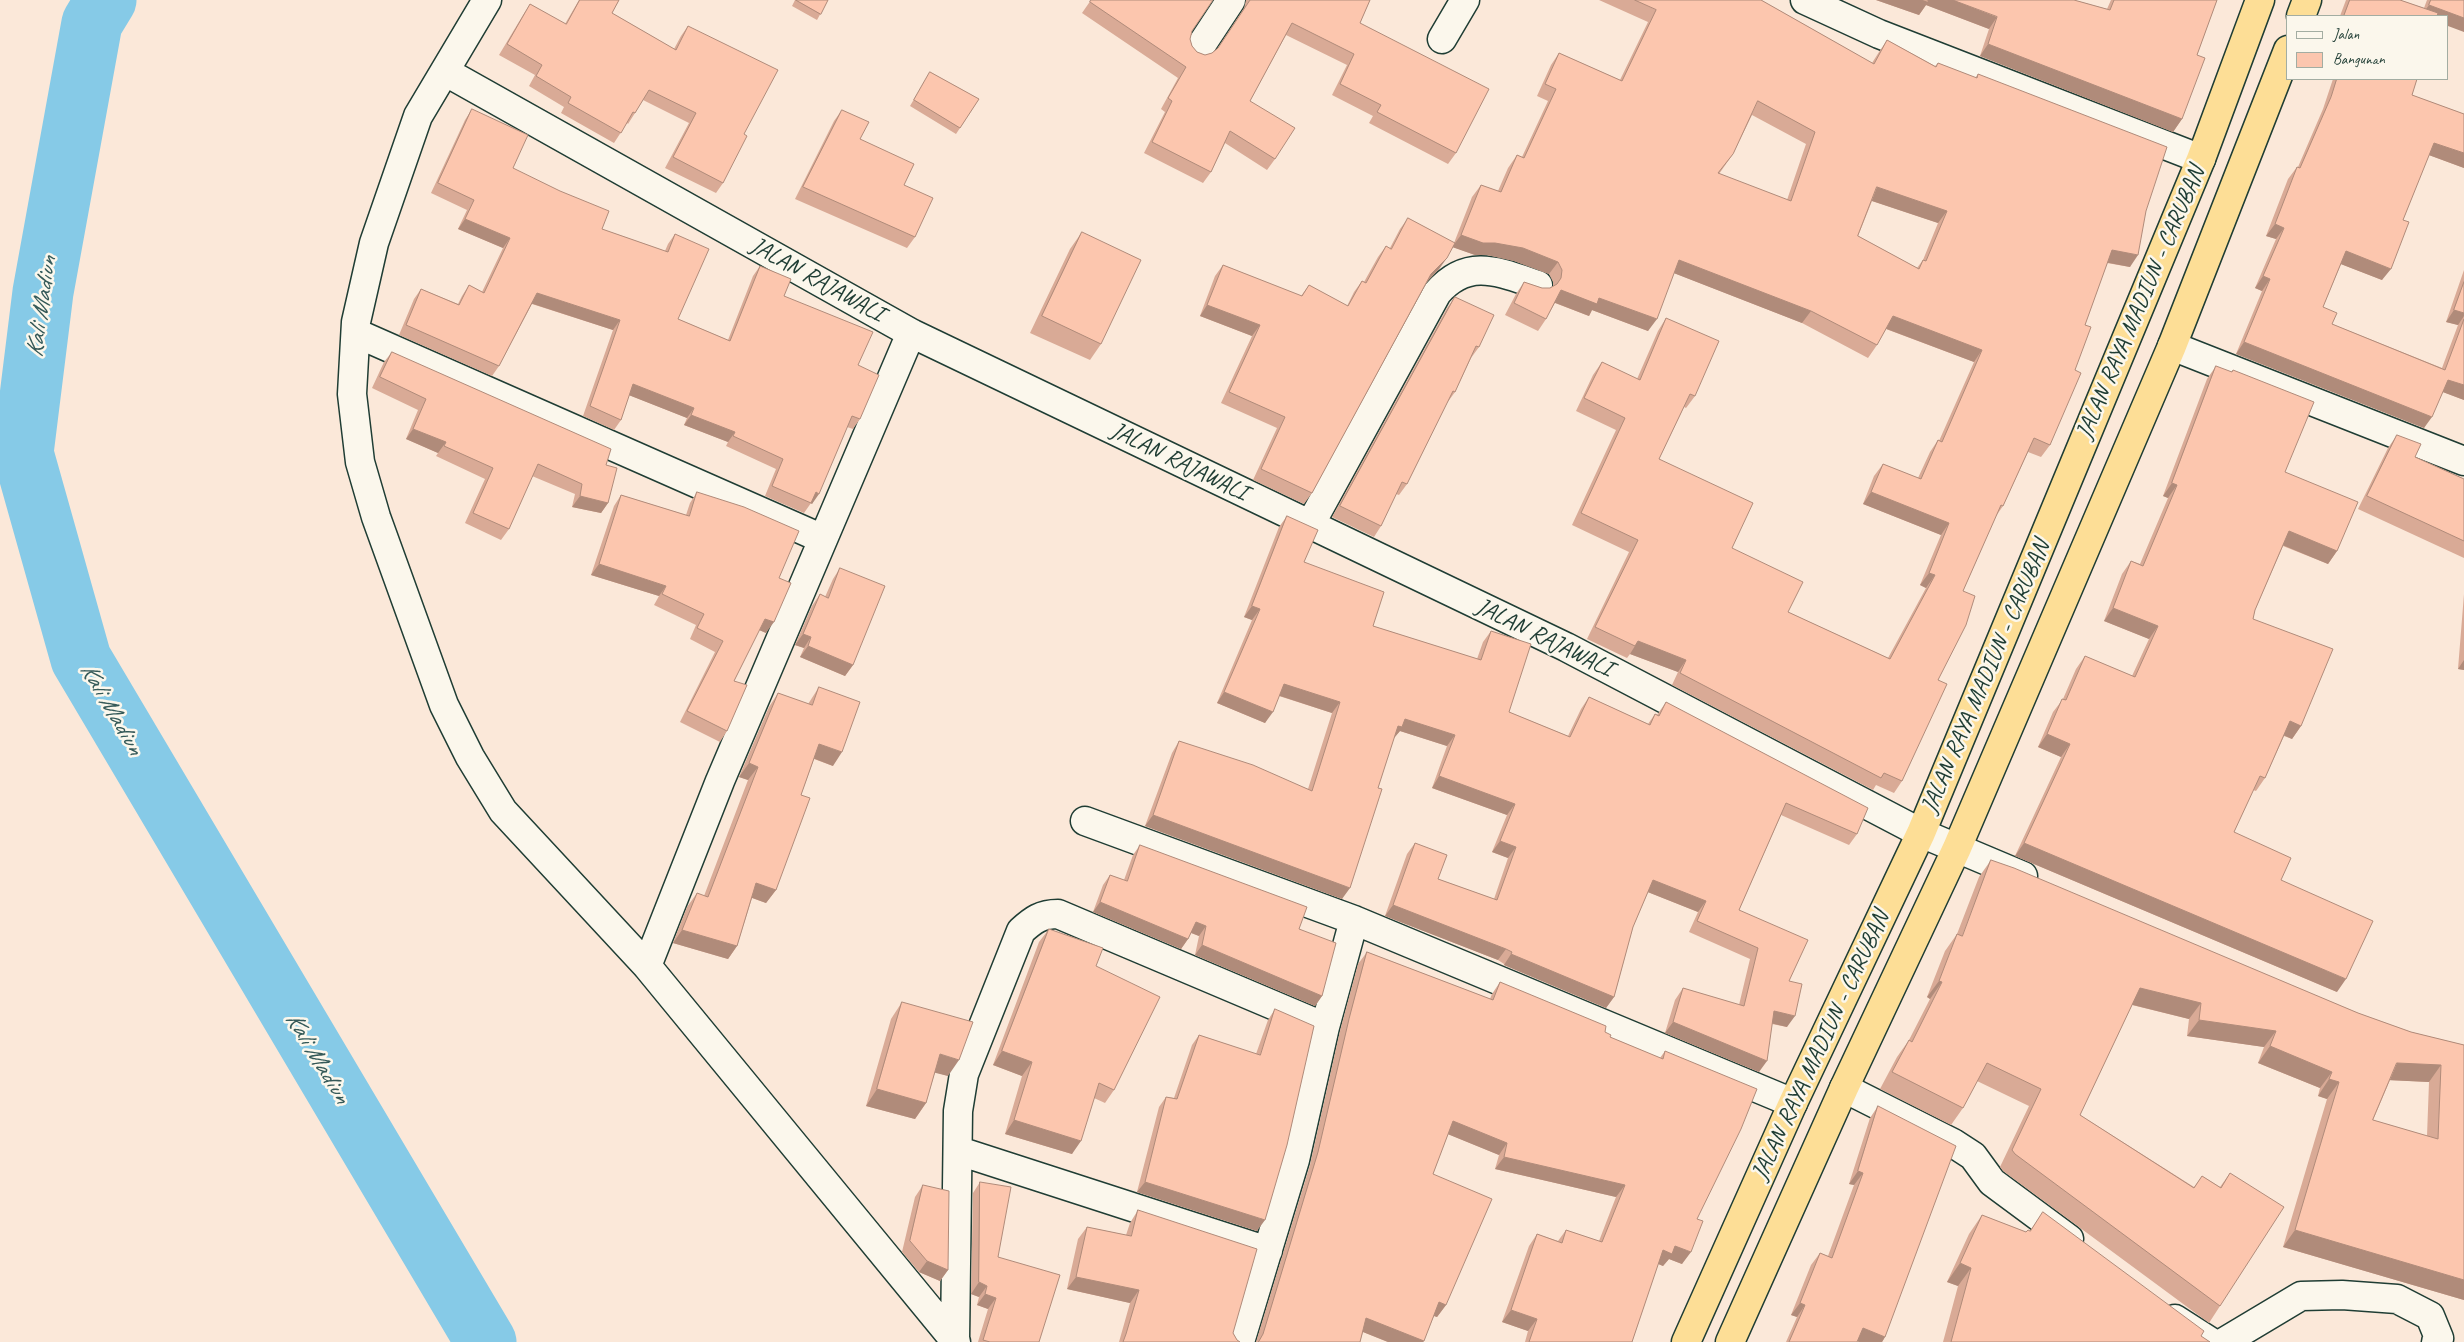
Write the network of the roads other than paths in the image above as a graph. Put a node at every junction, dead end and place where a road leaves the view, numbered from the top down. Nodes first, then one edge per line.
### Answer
1 (488, 0) edge
2 (1231, 0) edge
3 (1465, 0) edge
4 (1805, 0) edge
5 (2260, 0) edge
6 (2307, 0) edge
7 (2300, 15) edge
8 (1442, 40) dead end
9 (1198, 50) edge
10 (2286, 55) edge
11 (446, 72) junction
12 (2201, 159) junction
13 (1538, 285) edge
14 (356, 333) junction
15 (911, 333) junction
16 (2172, 346) junction
17 (2464, 461) edge
18 (1310, 525) junction
19 (823, 539) junction
20 (1085, 821) dead end
21 (1921, 833) junction
22 (1957, 848) junction
23 (2049, 887) edge
24 (1354, 920) junction
25 (647, 966) junction
26 (1325, 1027) junction
27 (1844, 1088) junction
28 (1793, 1104) junction
29 (959, 1151) junction
30 (1268, 1251) junction
31 (2092, 1257) edge
32 (2154, 1303) edge
33 (955, 1341) edge
34 (1240, 1342) edge
35 (1686, 1342) edge
36 (1730, 1342) edge
37 (2210, 1342) edge
38 (2224, 1342) edge
39 (2436, 1342) edge

1 - 11 street
2 - 9 street
3 - 8 street
4 - 12 street
5 - 12 highway, JALAN RAYA MADIUN - CARUBAN
6 - 7 highway
10 - 16 highway, JALAN RAYA MADIUN - CARUBAN
11 - 14 street
11 - 15 street, JALAN RAJAWALI
12 - 21 highway, JALAN RAYA MADIUN - CARUBAN
13 - 18 street
14 - 19 street
14 - 25 street
15 - 18 street, JALAN RAJAWALI
15 - 19 street
16 - 17 street
16 - 22 highway, JALAN RAYA MADIUN - CARUBAN
18 - 21 street, JALAN RAJAWALI
19 - 25 street
20 - 24 street
21 - 22 street, JALAN RAJAWALI
21 - 28 highway, JALAN RAYA MADIUN - CARUBAN
22 - 23 street, JALAN RAJAWALI
22 - 27 highway, JALAN RAYA MADIUN - CARUBAN
24 - 26 street
24 - 28 street
25 - 33 street
26 - 29 street
26 - 30 street
27 - 31 street
27 - 36 highway, JALAN RAYA MADIUN - CARUBAN
28 - 35 highway, JALAN RAYA MADIUN - CARUBAN
29 - 30 street
29 - 33 street
30 - 34 street
32 - 37 street
38 - 39 street

